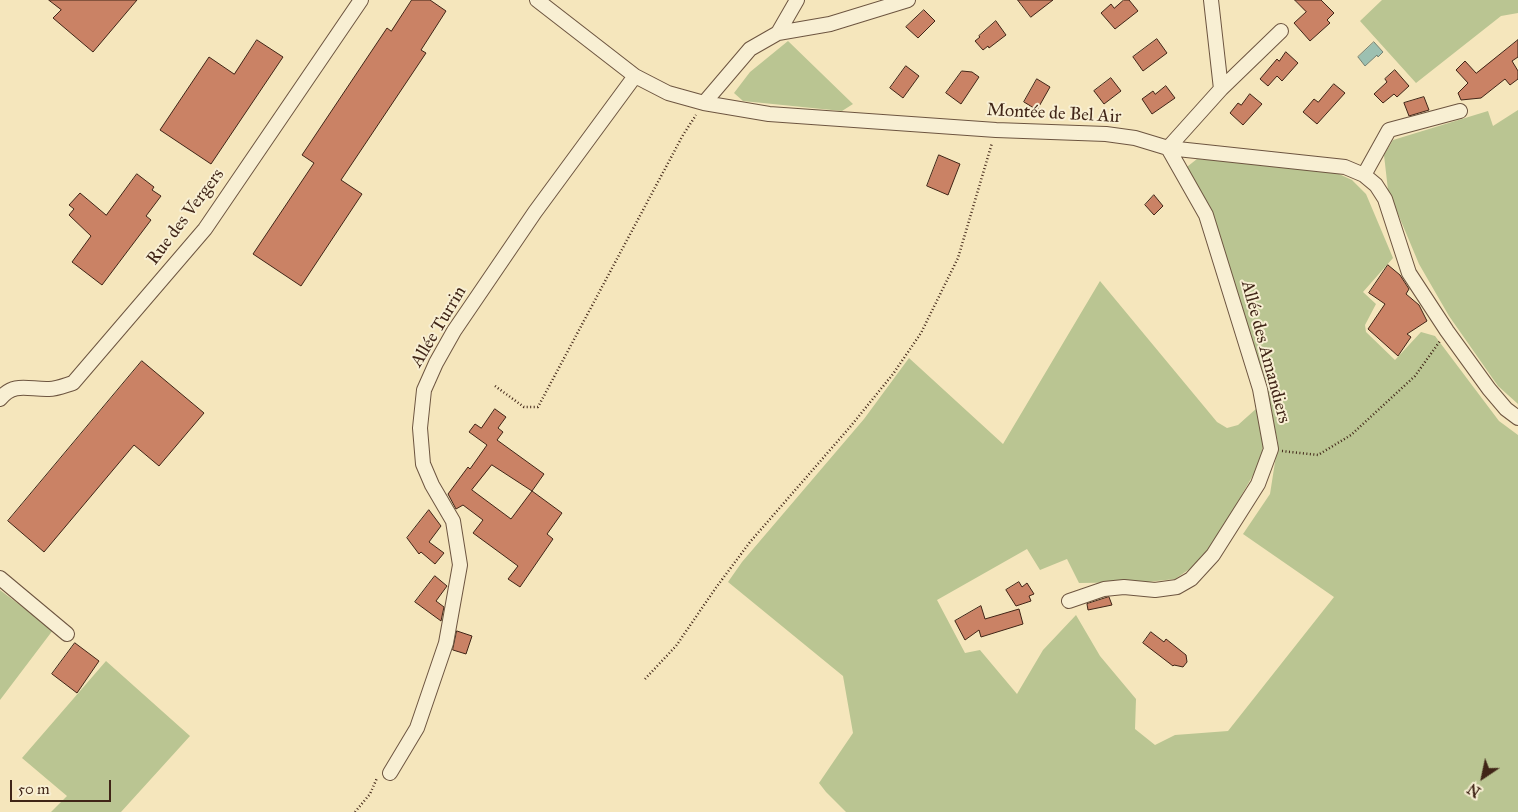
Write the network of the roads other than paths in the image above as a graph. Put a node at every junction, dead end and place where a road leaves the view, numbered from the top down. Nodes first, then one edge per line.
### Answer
1 (361, 0) edge
2 (537, 0) edge
3 (797, 0) edge
4 (908, 0) edge
5 (1210, 0) edge
6 (1281, 31) dead end
7 (778, 32) junction
8 (635, 76) junction
9 (1221, 88) junction
10 (704, 103) junction
11 (1460, 110) dead end
12 (1168, 148) junction
13 (1364, 175) junction
14 (0, 399) edge
15 (1518, 418) edge
16 (0, 578) edge
17 (1069, 601) dead end
18 (67, 634) dead end
19 (390, 773) dead end

1 - 14 street, Rue des Vergers
2 - 8 street, Montée de Bel Air
3 - 7 street
4 - 7 street
5 - 9 street
6 - 9 street
7 - 10 street
8 - 10 street, Montée de Bel Air
8 - 19 street, Allée Turrin
9 - 12 street
10 - 12 street, Montée de Bel Air
11 - 13 street
12 - 13 street, Montée de Bel Air
12 - 17 street, Allée des Amandiers
13 - 15 street, Montée de Bel Air
16 - 18 street

